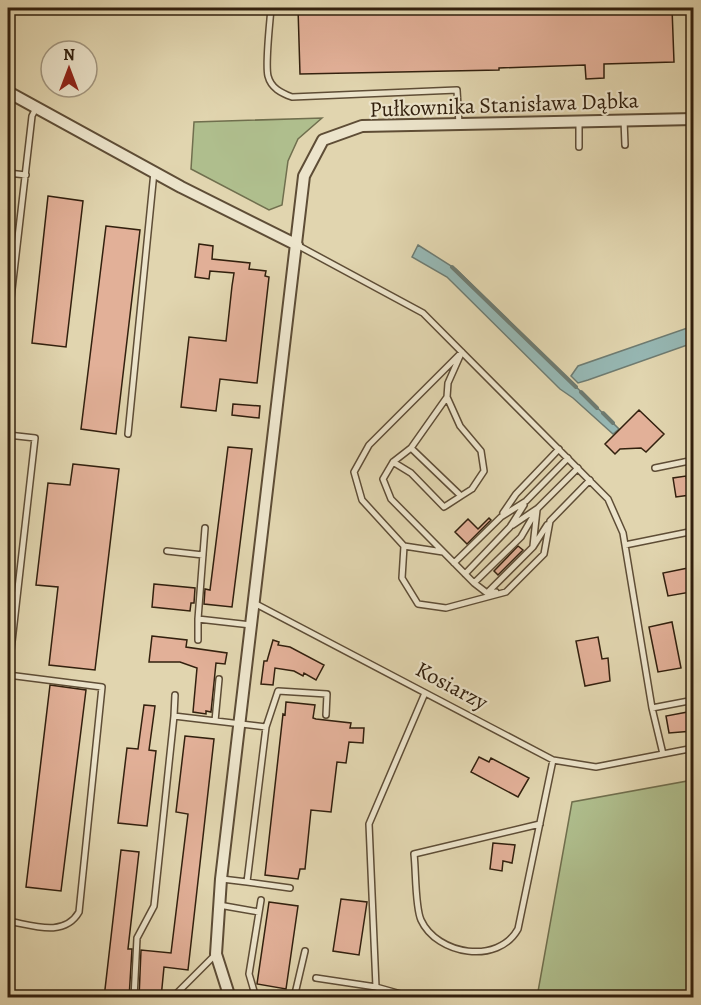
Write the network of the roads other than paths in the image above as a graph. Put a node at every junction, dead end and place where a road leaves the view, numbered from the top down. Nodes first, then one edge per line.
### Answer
1 (271, 8) edge
2 (8, 92) edge
3 (36, 108) junction
4 (693, 119) edge
5 (624, 120) junction
6 (579, 121) junction
7 (459, 124) junction
8 (625, 145) dead end
9 (579, 147) dead end
10 (154, 172) junction
11 (8, 173) edge
12 (26, 175) junction
13 (297, 245) junction
14 (11, 298) dead end
15 (462, 352) junction
16 (447, 397) junction
17 (128, 434) dead end
18 (8, 435) edge
19 (411, 448) junction
20 (559, 449) junction
21 (568, 458) junction
22 (693, 460) edge
23 (393, 462) junction
24 (578, 468) junction
25 (655, 468) dead end
26 (590, 480) junction
27 (460, 496) junction
28 (526, 501) junction
29 (538, 508) junction
30 (501, 517) junction
31 (550, 520) junction
32 (510, 527) junction
33 (205, 528) dead end
34 (535, 529) junction
35 (693, 531) edge
36 (521, 537) junction
37 (625, 545) junction
38 (404, 546) junction
39 (533, 547) junction
40 (167, 551) dead end
41 (443, 552) junction
42 (203, 555) junction
43 (454, 563) junction
44 (465, 574) junction
45 (474, 583) junction
46 (506, 592) junction
47 (487, 593) junction
48 (254, 603) junction
49 (198, 619) junction
50 (251, 625) junction
51 (198, 640) dead end
52 (8, 676) edge
53 (219, 679) dead end
54 (425, 693) junction
55 (175, 695) dead end
56 (693, 700) edge
57 (652, 708) junction
58 (326, 714) dead end
59 (174, 716) junction
60 (215, 721) junction
61 (239, 724) junction
62 (266, 727) junction
63 (693, 748) edge
64 (663, 754) junction
65 (553, 760) junction
66 (540, 825) junction
67 (220, 879) junction
68 (247, 882) junction
69 (290, 888) dead end
70 (261, 900) dead end
71 (219, 905) junction
72 (259, 912) junction
73 (8, 921) edge
74 (304, 951) dead end
75 (216, 954) junction
76 (316, 978) dead end
77 (376, 987) junction
78 (134, 998) edge
79 (172, 998) edge
80 (230, 998) edge
81 (256, 998) edge
82 (294, 998) edge
83 (415, 998) edge

1 - 7 lane
2 - 3 street
3 - 10 street
3 - 12 lane
4 - 5 street, Pułkownika Stanisława Dąbka
5 - 6 street, Pułkownika Stanisława Dąbka
5 - 8 lane
6 - 7 street, Pułkownika Stanisława Dąbka
6 - 9 lane
7 - 13 street, Pułkownika Stanisława Dąbka
10 - 13 street
10 - 17 lane
11 - 12 lane
12 - 14 lane
13 - 15 lane
13 - 48 street
15 - 16 lane
15 - 20 lane
15 - 38 lane
16 - 19 lane
16 - 27 lane
18 - 52 lane
19 - 23 lane
19 - 27 lane
20 - 21 lane
20 - 30 lane
21 - 24 lane
21 - 28 lane
22 - 25 lane
23 - 27 lane
23 - 41 lane
24 - 26 lane
24 - 29 lane
26 - 31 lane
26 - 37 lane
28 - 30 lane
28 - 32 lane
29 - 32 lane
29 - 34 lane
29 - 36 lane
30 - 43 lane
31 - 34 lane
31 - 39 lane
31 - 46 lane
32 - 44 lane
33 - 42 lane
34 - 36 lane
34 - 39 lane
35 - 37 lane
36 - 45 lane
37 - 57 lane
38 - 41 lane
38 - 46 lane
39 - 47 lane
40 - 42 lane
41 - 43 lane
42 - 49 lane
43 - 44 lane
44 - 45 lane
45 - 47 lane
46 - 47 lane
48 - 50 street
48 - 54 lane, Kosiarzy
49 - 50 lane
49 - 51 lane
50 - 61 street
52 - 73 lane
53 - 60 lane
54 - 65 lane, Kosiarzy
54 - 77 lane
55 - 59 lane
56 - 57 lane
57 - 64 lane
58 - 62 lane
59 - 60 lane
59 - 78 lane
60 - 61 lane
61 - 62 lane
61 - 67 street
62 - 68 lane
63 - 64 lane, Kosiarzy
64 - 65 lane, Kosiarzy
65 - 66 lane
66 - 66 lane
67 - 68 lane
67 - 71 street
68 - 69 lane
70 - 72 lane
71 - 72 lane
71 - 75 street
72 - 81 lane
74 - 82 lane
75 - 79 lane
75 - 80 street
76 - 77 lane
77 - 83 lane

